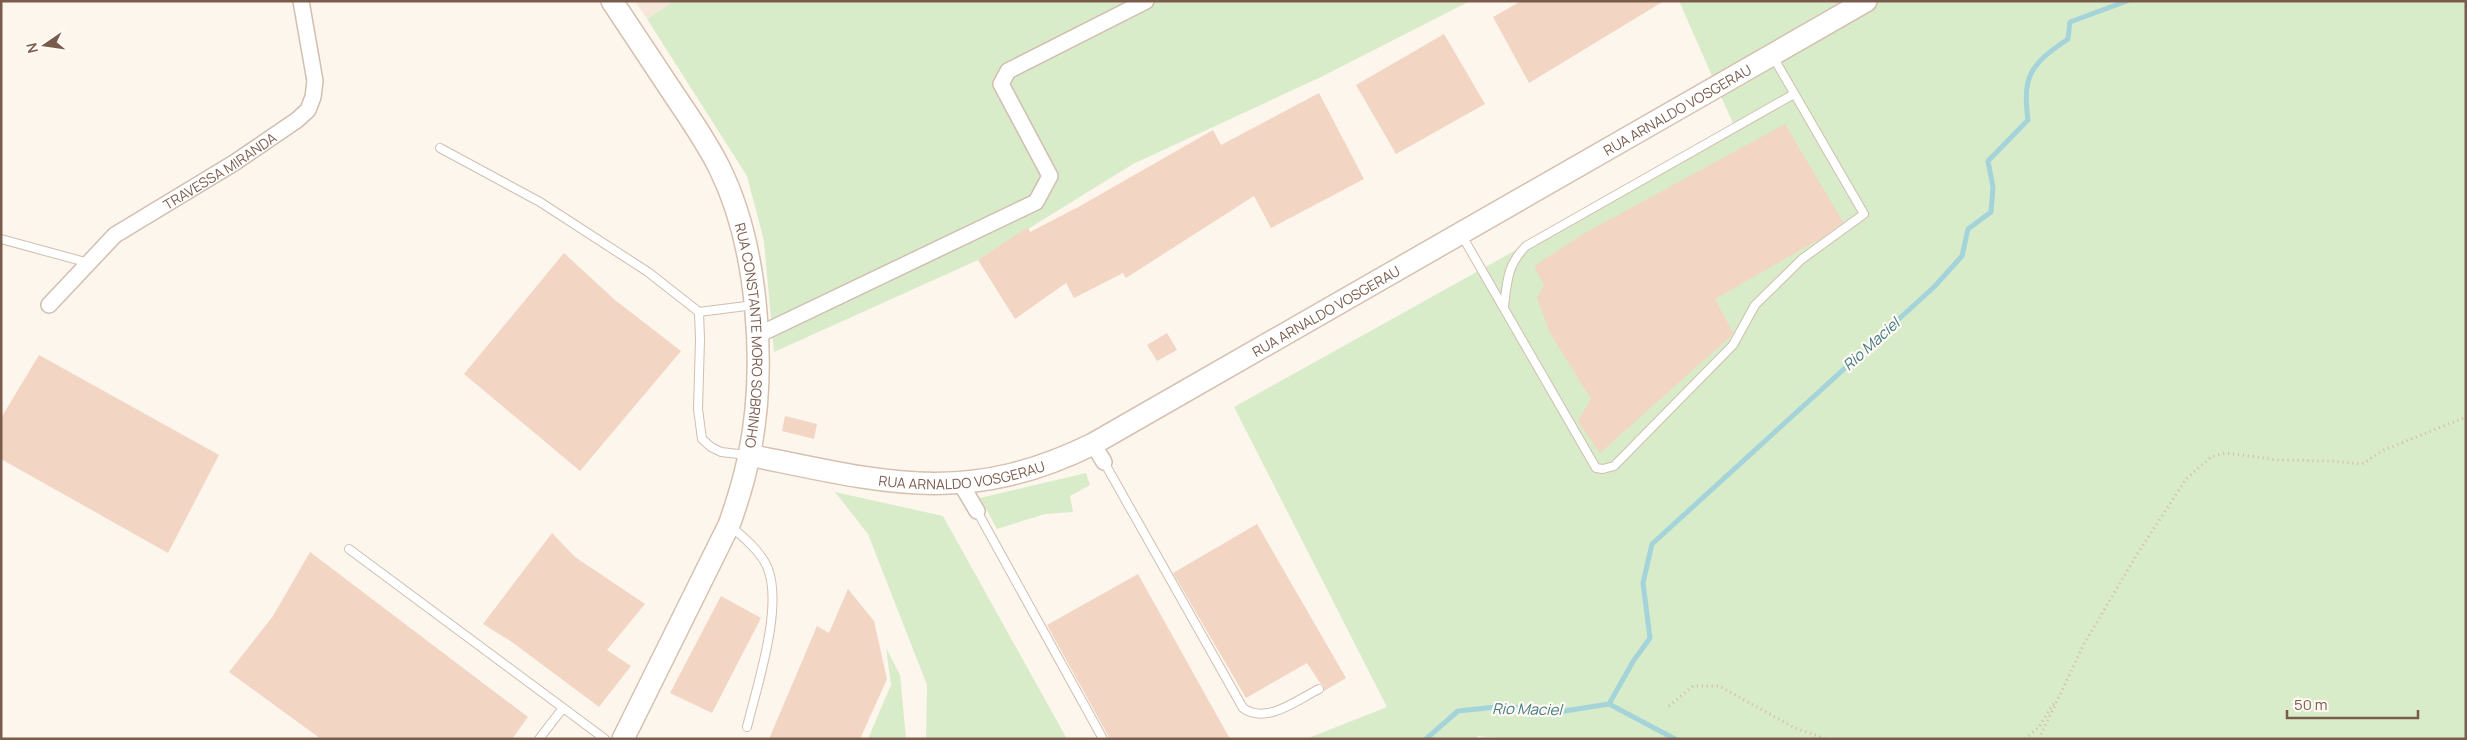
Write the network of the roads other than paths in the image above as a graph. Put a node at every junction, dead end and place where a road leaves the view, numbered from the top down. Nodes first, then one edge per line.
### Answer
1 (301, 1) edge
2 (612, 1) edge
3 (1146, 1) edge
4 (1866, 1) edge
5 (1771, 55) junction
6 (1794, 94) junction
7 (440, 148) dead end
8 (1461, 234) junction
9 (1, 239) edge
10 (89, 263) junction
11 (50, 305) dead end
12 (754, 305) junction
13 (1504, 307) junction
14 (698, 312) junction
15 (756, 336) junction
16 (1099, 453) junction
17 (749, 455) junction
18 (961, 484) junction
19 (976, 511) joint
20 (729, 525) junction
21 (349, 549) dead end
22 (1319, 689) dead end
23 (563, 708) junction
24 (747, 727) dead end
25 (539, 739) edge
26 (605, 739) edge
27 (623, 739) edge
28 (1103, 739) edge

1 - 10 street, TRAVESSA MIRANDA
2 - 12 street, RUA CONSTANTE MORO SOBRINHO
3 - 15 street
4 - 5 street, RUA ARNALDO VOSGERAU
5 - 6 lane
5 - 8 street, RUA ARNALDO VOSGERAU
6 - 13 lane
6 - 13 lane
7 - 14 lane
8 - 13 lane
8 - 16 street, RUA ARNALDO VOSGERAU
9 - 10 lane
10 - 11 street, TRAVESSA MIRANDA
12 - 14 lane
12 - 15 street, RUA CONSTANTE MORO SOBRINHO
14 - 17 lane
15 - 17 street, RUA CONSTANTE MORO SOBRINHO
16 - 18 street, RUA ARNALDO VOSGERAU
16 - 22 lane
17 - 18 street, RUA ARNALDO VOSGERAU
17 - 20 street, RUA CONSTANTE MORO SOBRINHO
18 - 19 street
19 - 28 lane
20 - 24 lane
20 - 27 street, RUA CONSTANTE MORO SOBRINHO
21 - 23 lane
23 - 25 lane
23 - 26 lane

